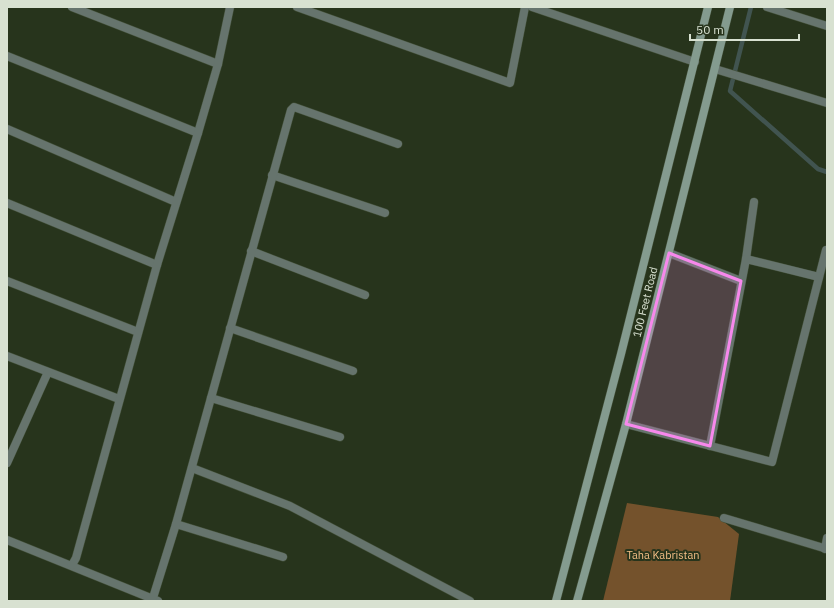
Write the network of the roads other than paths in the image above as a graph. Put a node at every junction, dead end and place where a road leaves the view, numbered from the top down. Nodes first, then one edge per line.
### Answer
1 (72, 7) edge
2 (230, 7) edge
3 (297, 7) edge
4 (525, 7) edge
5 (532, 7) edge
6 (708, 7) edge
7 (730, 7) edge
8 (767, 7) edge
9 (827, 26) edge
10 (7, 56) edge
11 (694, 62) junction
12 (218, 64) junction
13 (715, 69) junction
14 (827, 103) edge
15 (7, 129) edge
16 (198, 133) junction
17 (398, 144) dead end
18 (272, 175) junction
19 (176, 202) junction
20 (754, 202) dead end
21 (7, 204) edge
22 (384, 213) dead end
23 (826, 250) edge
24 (251, 251) junction
25 (669, 253) junction
26 (746, 259) junction
27 (157, 264) junction
28 (819, 277) junction
29 (7, 281) edge
30 (742, 281) junction
31 (365, 295) dead end
32 (230, 328) junction
33 (138, 332) junction
34 (7, 356) edge
35 (353, 371) dead end
36 (48, 372) junction
37 (211, 398) junction
38 (119, 399) junction
39 (626, 424) junction
40 (340, 437) dead end
41 (710, 446) junction
42 (7, 463) edge
43 (192, 468) junction
44 (724, 518) dead end
45 (176, 524) junction
46 (827, 538) edge
47 (7, 540) edge
48 (826, 549) edge
49 (282, 557) dead end
50 (72, 565) junction
51 (154, 600) edge
52 (470, 601) edge
53 (556, 601) edge
54 (577, 601) edge

1 - 12 street
2 - 12 street
3 - 4 street
5 - 11 street
6 - 11 main road, 100 Feet Road
7 - 13 main road, 100 Feet Road
8 - 9 street
10 - 16 street
11 - 53 main road, 100 Feet Road
12 - 16 street
13 - 14 street
13 - 25 main road, 100 Feet Road
15 - 19 street
16 - 19 street
17 - 18 street
18 - 22 street
18 - 24 street
19 - 27 street
20 - 26 street
21 - 27 street
23 - 28 street
24 - 31 street
24 - 32 street
25 - 30 street
25 - 39 main road, 100 Feet Road
26 - 28 street
26 - 30 street
27 - 33 street
28 - 41 street
29 - 33 street
30 - 41 street
32 - 35 street
32 - 37 street
33 - 38 street
34 - 36 street
36 - 38 street
36 - 42 street
37 - 40 street
37 - 43 street
38 - 50 street
39 - 41 street
39 - 54 main road, 100 Feet Road
43 - 45 street
43 - 52 street
44 - 48 street
45 - 49 street
45 - 51 street
46 - 48 street
47 - 50 street
50 - 51 street

